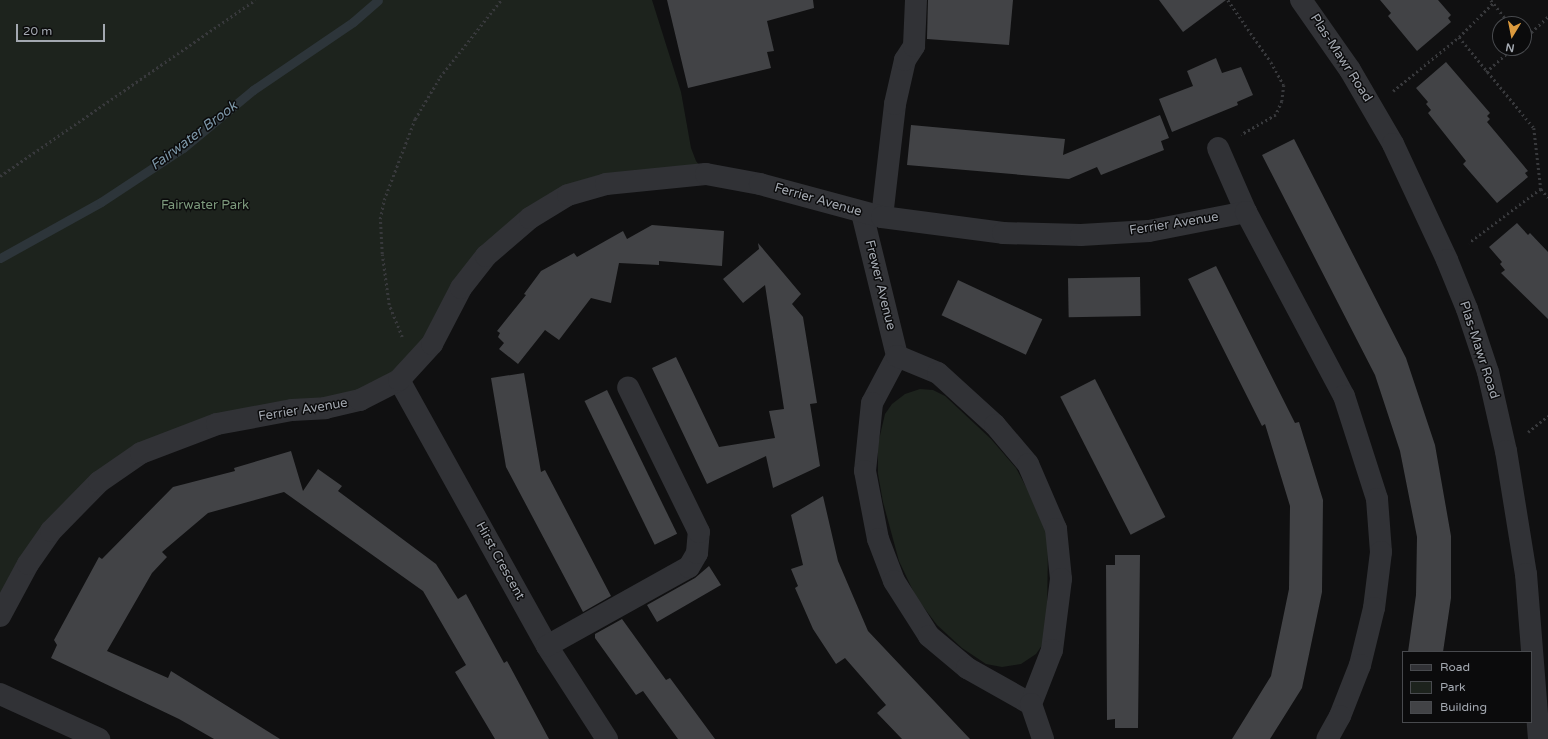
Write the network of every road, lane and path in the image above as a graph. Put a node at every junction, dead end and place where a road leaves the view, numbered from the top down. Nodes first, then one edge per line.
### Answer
1 (255, 0) edge
2 (501, 0) edge
3 (916, 0) edge
4 (1228, 0) edge
5 (1301, 0) edge
6 (1490, 0) edge
7 (1493, 3) junction
8 (1504, 16) edge
9 (1548, 17) edge
10 (1532, 32) edge
11 (1459, 36) junction
12 (1504, 56) edge
13 (1486, 72) junction
14 (1373, 107) junction
15 (1218, 148) joint
16 (0, 176) edge
17 (1541, 189) junction
18 (1548, 197) edge
19 (1246, 212) junction
20 (872, 215) junction
21 (1447, 260) junction
22 (897, 356) junction
23 (417, 360) junction
24 (399, 380) junction
25 (628, 387) dead end
26 (0, 616) edge
27 (547, 646) junction
28 (0, 694) edge
29 (1031, 704) junction
30 (99, 739) edge
31 (607, 739) edge
32 (1043, 739) edge
33 (1327, 739) edge
34 (1539, 739) edge

1 - 16 path
2 - 23 path
3 - 20 street
4 - 15 path
5 - 14 street, Plas-Mawr Road
6 - 7 path
7 - 8 path
7 - 11 path
9 - 10 path
11 - 13 path
11 - 14 path
12 - 13 path
13 - 17 path
14 - 21 street, Plas-Mawr Road
15 - 19 street
17 - 18 path
17 - 21 path
19 - 20 street, Ferrier Avenue
19 - 33 street
20 - 22 street, Frewer Avenue
20 - 23 street, Ferrier Avenue
21 - 34 street, Plas-Mawr Road
22 - 29 street
22 - 29 street
23 - 24 street, Ferrier Avenue
24 - 26 street, Ferrier Avenue
24 - 27 street, Hirst Crescent
25 - 27 street
27 - 31 street, Hirst Crescent
28 - 30 street
29 - 32 street

